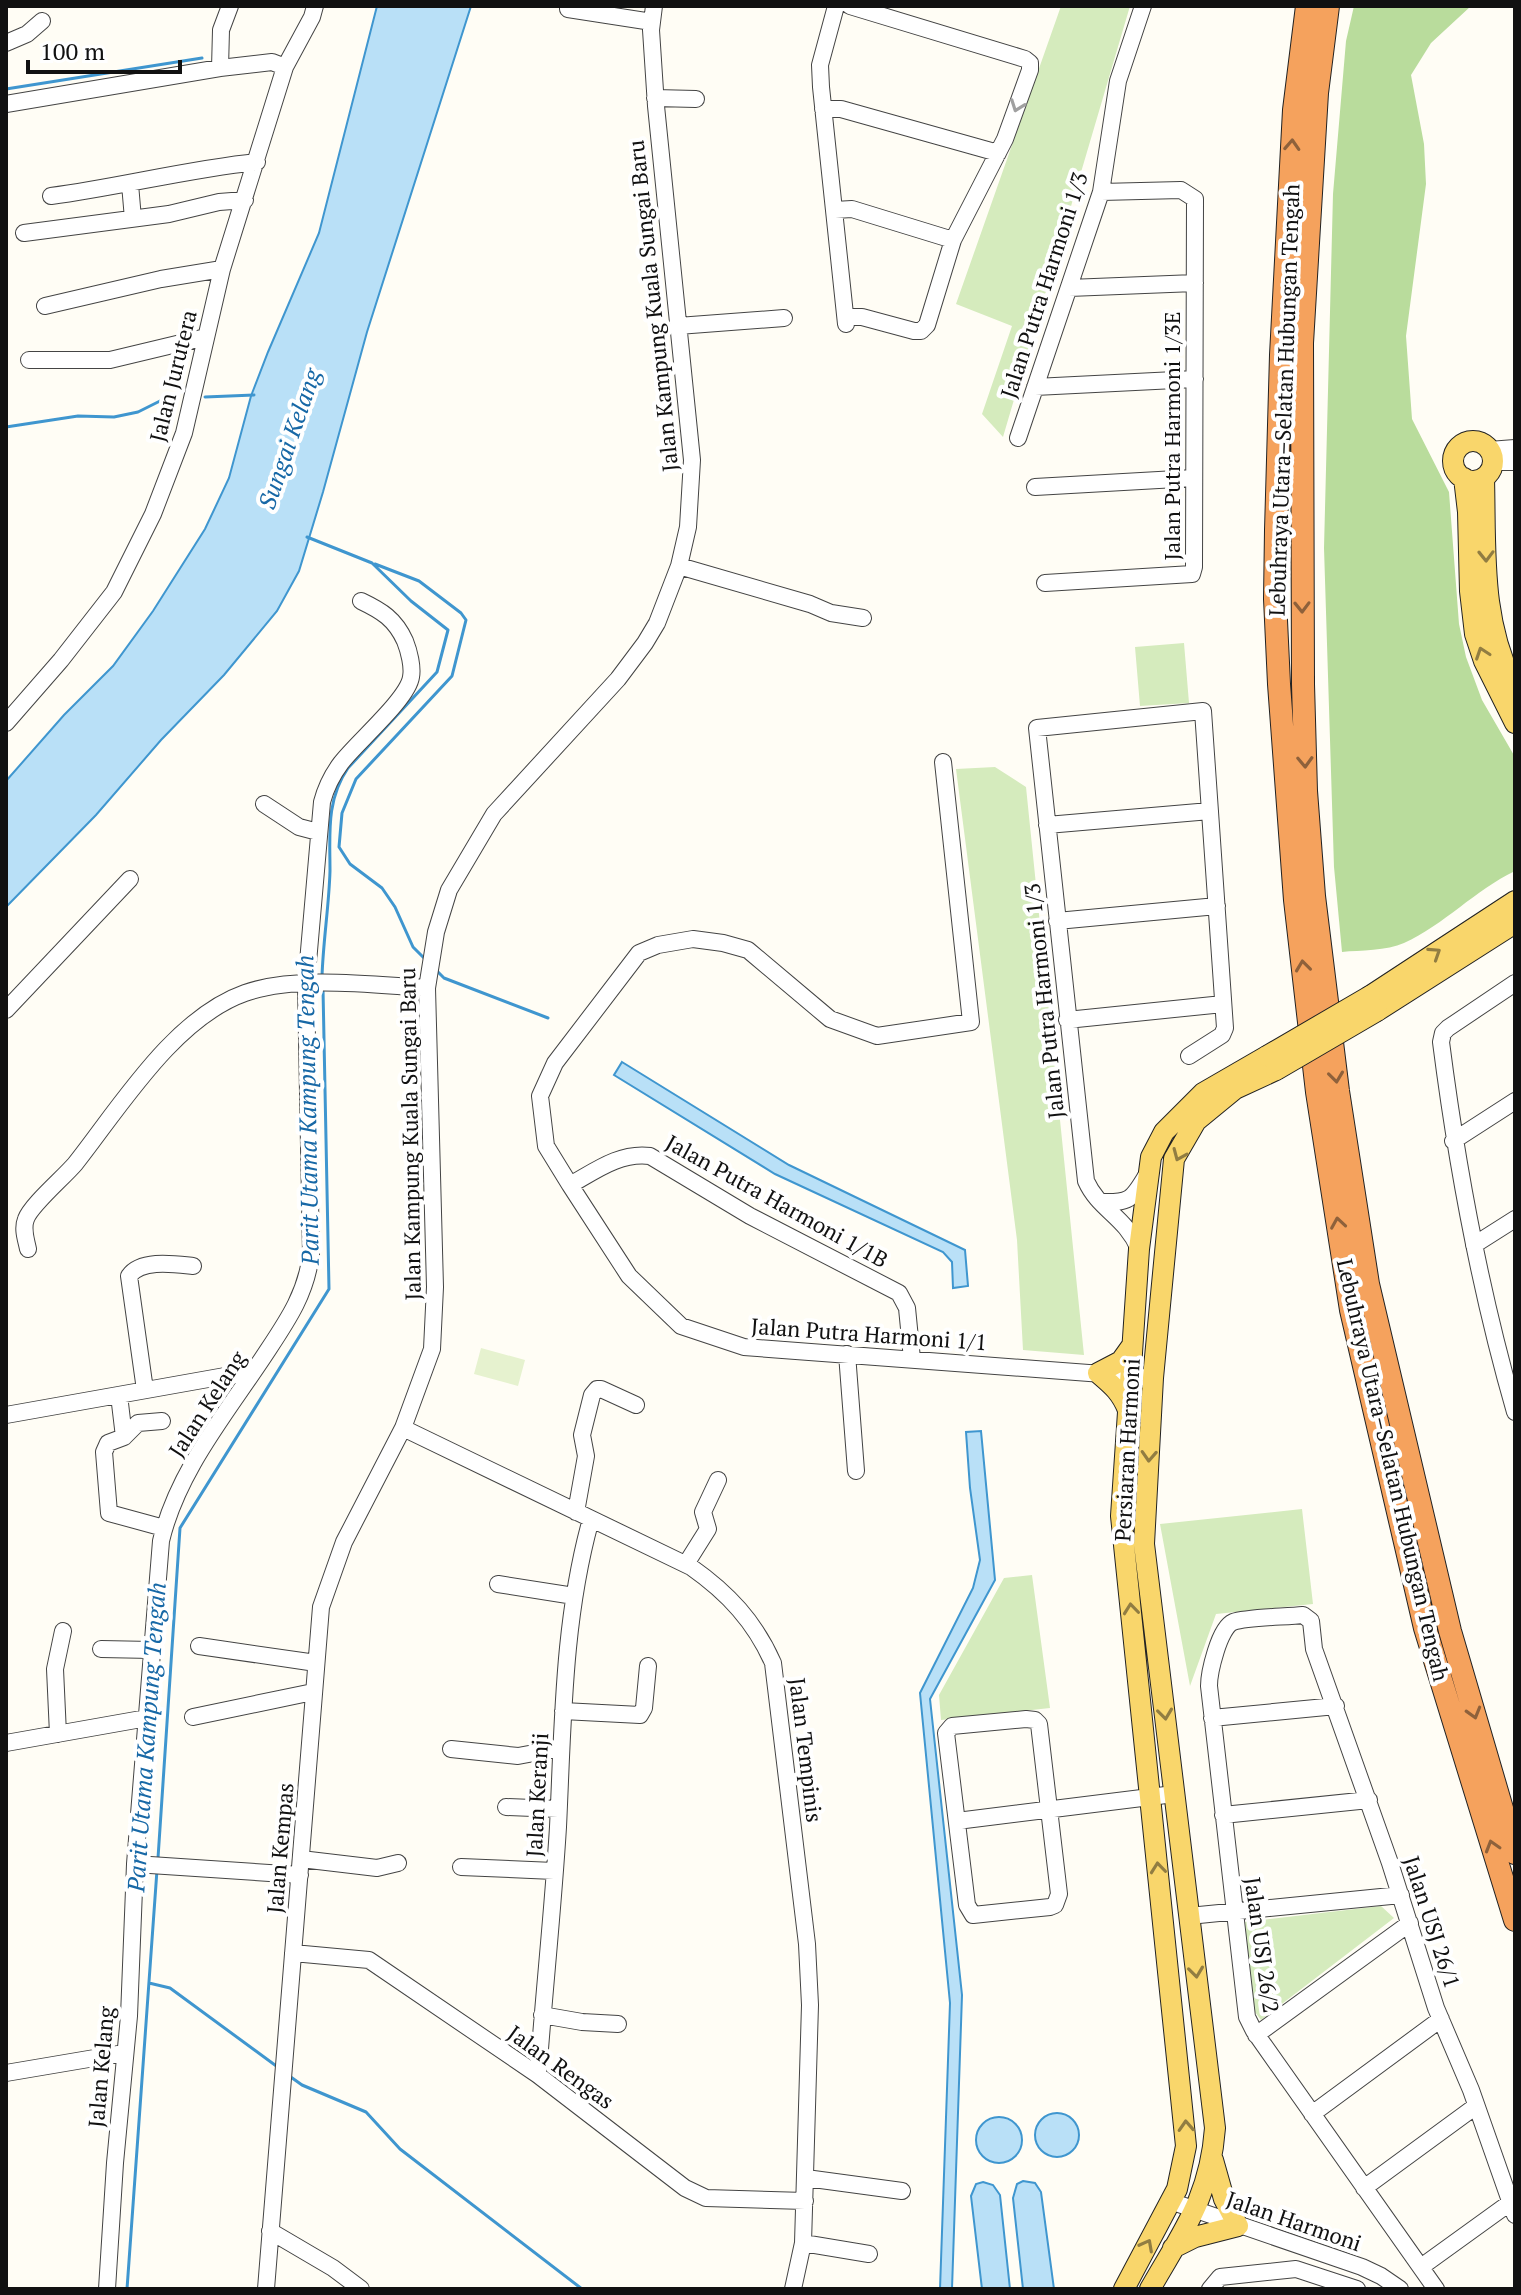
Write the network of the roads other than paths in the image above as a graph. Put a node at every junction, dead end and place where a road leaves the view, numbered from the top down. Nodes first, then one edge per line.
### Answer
1 (230, 6) edge
2 (315, 6) edge
3 (836, 6) edge
4 (850, 6) edge
5 (1143, 6) edge
6 (1307, 6) edge
7 (1328, 6) edge
8 (568, 9) dead end
9 (653, 14) edge
10 (42, 21) dead end
11 (6, 43) edge
12 (285, 67) junction
13 (220, 68) junction
14 (655, 98) junction
15 (696, 99) dead end
16 (6, 104) edge
17 (823, 109) junction
18 (998, 153) junction
19 (257, 162) junction
20 (130, 184) junction
21 (1101, 192) junction
22 (51, 196) dead end
23 (245, 200) junction
24 (835, 210) junction
25 (133, 219) junction
26 (24, 233) dead end
27 (953, 240) junction
28 (222, 269) junction
29 (1195, 283) junction
30 (1069, 288) junction
31 (45, 306) dead end
32 (784, 318) dead end
33 (678, 326) junction
34 (206, 337) junction
35 (29, 360) dead end
36 (1195, 379) junction
37 (1035, 387) junction
38 (1018, 438) dead end
39 (1515, 448) edge
40 (1515, 462) edge
41 (1482, 467) junction
42 (1194, 478) junction
43 (1035, 487) dead end
44 (679, 566) junction
45 (1045, 583) dead end
46 (361, 601) dead end
47 (863, 618) dead end
48 (1515, 687) edge
49 (6, 723) edge
50 (1515, 723) edge
51 (943, 762) dead end
52 (264, 804) dead end
53 (1210, 811) junction
54 (1047, 825) junction
55 (318, 832) junction
56 (130, 879) dead end
57 (1515, 901) edge
58 (1217, 906) junction
59 (1057, 921) junction
60 (1515, 923) edge
61 (429, 973) junction
62 (1515, 983) edge
63 (310, 984) junction
64 (1374, 1003) junction
65 (1223, 1004) junction
66 (6, 1010) edge
67 (1067, 1020) junction
68 (1189, 1056) dead end
69 (1272, 1063) junction
70 (1515, 1101) edge
71 (1453, 1141) junction
72 (1149, 1171) junction
73 (570, 1185) junction
74 (1101, 1202) junction
75 (1515, 1219) edge
76 (1474, 1245) junction
77 (28, 1249) dead end
78 (1139, 1249) junction
79 (193, 1266) dead end
80 (1131, 1347) junction
81 (847, 1354) junction
82 (912, 1359) junction
83 (253, 1371) junction
84 (1098, 1373) junction
85 (1130, 1376) junction
86 (1153, 1378) junction
87 (1511, 1382) edge
88 (145, 1390) junction
89 (119, 1395) junction
90 (636, 1405) dead end
91 (1129, 1412) junction
92 (1515, 1412) edge
93 (6, 1415) edge
94 (162, 1421) dead end
95 (403, 1428) junction
96 (124, 1437) junction
97 (856, 1471) dead end
98 (718, 1480) dead end
99 (584, 1516) junction
100 (164, 1528) junction
101 (686, 1564) junction
102 (498, 1584) dead end
103 (574, 1596) junction
104 (63, 1631) dead end
105 (199, 1646) dead end
106 (1218, 1648) joint
107 (101, 1649) dead end
108 (152, 1650) junction
109 (316, 1663) junction
110 (648, 1666) dead end
111 (313, 1692) junction
112 (1336, 1706) junction
113 (563, 1711) junction
114 (193, 1717) dead end
115 (147, 1718) junction
116 (1212, 1718) junction
117 (58, 1734) junction
118 (6, 1743) edge
119 (561, 1748) junction
120 (451, 1749) dead end
121 (1174, 1794) junction
122 (1151, 1797) junction
123 (1369, 1800) junction
124 (506, 1807) dead end
125 (558, 1809) junction
126 (1049, 1810) junction
127 (1223, 1815) junction
128 (957, 1821) junction
129 (1515, 1853) edge
130 (398, 1863) dead end
131 (135, 1864) junction
132 (300, 1867) junction
133 (461, 1867) dead end
134 (554, 1871) junction
135 (1401, 1895) junction
136 (1234, 1912) junction
137 (1189, 1916) junction
138 (1515, 1920) edge
139 (1410, 1923) junction
140 (293, 1953) junction
141 (542, 2015) junction
142 (1441, 2019) junction
143 (618, 2024) dead end
144 (1256, 2035) junction
145 (124, 2053) junction
146 (6, 2073) edge
147 (538, 2075) junction
148 (1476, 2106) junction
149 (1312, 2114) junction
150 (1212, 2157) junction
151 (806, 2178) junction
152 (1364, 2188) junction
153 (902, 2191) dead end
154 (805, 2201) junction
155 (1170, 2201) junction
156 (1513, 2209) edge
157 (1195, 2211) junction
158 (1238, 2226) junction
159 (270, 2231) junction
160 (803, 2243) junction
161 (1173, 2248) junction
162 (869, 2254) dead end
163 (1421, 2267) junction
164 (107, 2289) edge
165 (266, 2289) edge
166 (361, 2289) edge
167 (793, 2289) edge
168 (1124, 2289) edge
169 (1150, 2289) edge
170 (1210, 2289) edge
171 (1357, 2289) edge
172 (1400, 2289) edge
173 (1436, 2289) edge

1 - 13 street
2 - 12 street, Jalan Jurutera
3 - 17 street
4 -> 18 street
5 - 21 street, Jalan Putra Harmoni 1/3
138 -> 6 highway, Lebuhraya Utara–Selatan Hubungan Tengah
7 -> 129 highway, Lebuhraya Utara–Selatan Hubungan Tengah
8 - 9 street
9 - 14 street, Jalan Kampung Kuala Sungai Baru
10 - 11 street
12 - 13 street
12 - 19 street, Jalan Jurutera
13 - 16 street
14 - 15 street
14 - 33 street, Jalan Kampung Kuala Sungai Baru
17 - 18 street
17 - 24 street
18 - 27 street
19 - 20 street
19 - 23 street, Jalan Jurutera
20 - 22 street
20 - 25 street
21 - 29 street, Jalan Putra Harmoni 1/3E
21 - 30 street, Jalan Putra Harmoni 1/3
23 - 25 street
23 - 28 street, Jalan Jurutera
24 - 27 street
24 - 27 street
25 - 26 street
28 - 31 street
28 - 34 street, Jalan Jurutera
29 - 30 street
29 - 36 street, Jalan Putra Harmoni 1/3E
30 - 37 street, Jalan Putra Harmoni 1/3
32 - 33 street
33 - 44 street, Jalan Kampung Kuala Sungai Baru
34 - 35 street
34 - 49 street, Jalan Jurutera
36 - 37 street
36 - 42 street, Jalan Putra Harmoni 1/3E
37 - 38 street, Jalan Putra Harmoni 1/3
39 - 41 street
40 - 41 street
41 -> 48 main road
50 -> 41 main road
42 - 43 street
42 - 45 street, Jalan Putra Harmoni 1/3E
44 - 47 street
44 - 61 street, Jalan Kampung Kuala Sungai Baru
46 - 55 street, Jalan Kelang
51 - 73 street, Jalan Putra Harmoni 1/1
52 - 55 street
53 - 54 street
53 - 54 street, Jalan Putra Harmoni 1/3
53 - 58 street
54 - 59 street, Jalan Putra Harmoni 1/3
55 - 63 street, Jalan Kelang
56 - 66 street
64 -> 57 main road, Persiaran Harmoni
58 - 59 street
58 - 65 street
59 - 67 street, Jalan Putra Harmoni 1/3
60 - 64 main road, Persiaran Harmoni
61 - 63 street
61 - 95 street, Jalan Kampung Kuala Sungai Baru
62 - 71 street
63 - 77 street
63 - 83 street, Jalan Kelang
64 - 69 main road, Persiaran Harmoni, bridge
65 - 67 street
65 - 68 street
67 - 74 street, Jalan Putra Harmoni 1/3
69 - 72 main road, Persiaran Harmoni
69 -> 86 main road, Persiaran Harmoni
70 - 71 street
71 - 76 street
72 - 74 street, Persiaran Harmoni
72 - 78 main road, Persiaran Harmoni
73 - 81 street, Jalan Putra Harmoni 1/1
73 - 82 street, Jalan Putra Harmoni 1/1B
74 - 78 street, Jalan Putra Harmoni 1/3
75 - 76 street
76 - 87 street
78 - 80 main road, Persiaran Harmoni
79 - 88 street
80 - 84 main road
80 - 85 main road, Persiaran Harmoni
81 - 82 street, Jalan Putra Harmoni 1/1
81 - 97 street
82 - 84 street, Jalan Putra Harmoni 1/1
83 - 88 street
83 - 100 street, Jalan Kelang
84 - 85 street, Jalan Putra Harmoni 1/1
84 - 91 main road
85 - 86 street, Jalan Putra Harmoni 1/1
85 - 91 main road, Persiaran Harmoni
86 -> 121 main road, Persiaran Harmoni
87 - 92 street
88 - 89 street
89 - 93 street
89 - 96 street
90 - 99 street, Jalan Keranji
122 -> 91 main road, Persiaran Harmoni
94 - 96 street
95 - 99 street, Jalan Tempinis
95 - 109 street, Jalan Kempas
96 - 100 street
98 - 101 street
99 - 101 street, Jalan Tempinis
99 - 103 street, Jalan Keranji
100 - 108 street, Jalan Kelang
101 - 151 street, Jalan Tempinis
102 - 103 street
103 - 113 street, Jalan Keranji
104 - 117 street
105 - 109 street
106 - 112 street, Jalan USJ 26/1
106 - 116 street, Jalan USJ 26/2
107 - 108 street
108 - 115 street, Jalan Kelang
109 - 111 street, Jalan Kempas
110 - 113 street
111 - 114 street
111 - 132 street, Jalan Kempas
112 - 116 street
112 - 123 street, Jalan USJ 26/1
113 - 119 street, Jalan Keranji
115 - 117 street
115 - 131 street, Jalan Kelang
116 - 127 street, Jalan USJ 26/2
117 - 118 street
119 - 120 street
119 - 125 street, Jalan Keranji
121 - 122 street
121 - 137 main road, Persiaran Harmoni
122 - 126 street
155 -> 122 main road, Persiaran Harmoni
123 - 127 street
123 - 135 street, Jalan USJ 26/1
124 - 125 street
125 - 134 street, Jalan Keranji
126 - 128 street
126 - 128 street
126 - 128 street
127 - 136 street, Jalan USJ 26/2
130 - 132 street
131 - 132 street
131 - 145 street, Jalan Kelang
132 - 140 street, Jalan Kempas
133 - 134 street
134 - 141 street, Jalan Keranji
135 - 136 street
135 - 139 street, Jalan USJ 26/1
136 - 137 street
136 - 144 street, Jalan USJ 26/2
137 -> 150 main road, Persiaran Harmoni
139 - 142 street, Jalan USJ 26/1
139 - 144 street
140 - 147 street, Jalan Rengas
140 - 159 street, Jalan Kempas
141 - 143 street
141 - 147 street, Jalan Keranji
142 - 148 street, Jalan USJ 26/1
142 - 149 street
144 - 149 street, Jalan USJ 26/2
145 - 146 street
145 - 164 street, Jalan Kelang
147 - 154 street, Jalan Rengas
148 - 152 street
148 - 156 street, Jalan USJ 26/1
149 - 152 street, Jalan USJ 26/2
150 - 157 main road, Persiaran Harmoni
150 - 158 main road
151 - 153 street
151 - 154 street, Jalan Tempinis
152 - 163 street, Jalan USJ 26/2
154 - 160 street, Jalan Tempinis
155 - 157 street, Jalan Harmoni
168 -> 155 main road, Persiaran Harmoni
156 - 163 street
157 - 158 street, Jalan Harmoni
157 - 161 main road, Persiaran Harmoni
158 - 161 main road
158 - 172 street, Jalan Harmoni
159 - 165 street, Jalan Kempas
159 - 166 street
160 - 162 street
160 - 167 street, Jalan Tempinis
161 - 169 main road, Persiaran Harmoni
163 - 173 street, Jalan USJ 26/2
170 - 171 street

